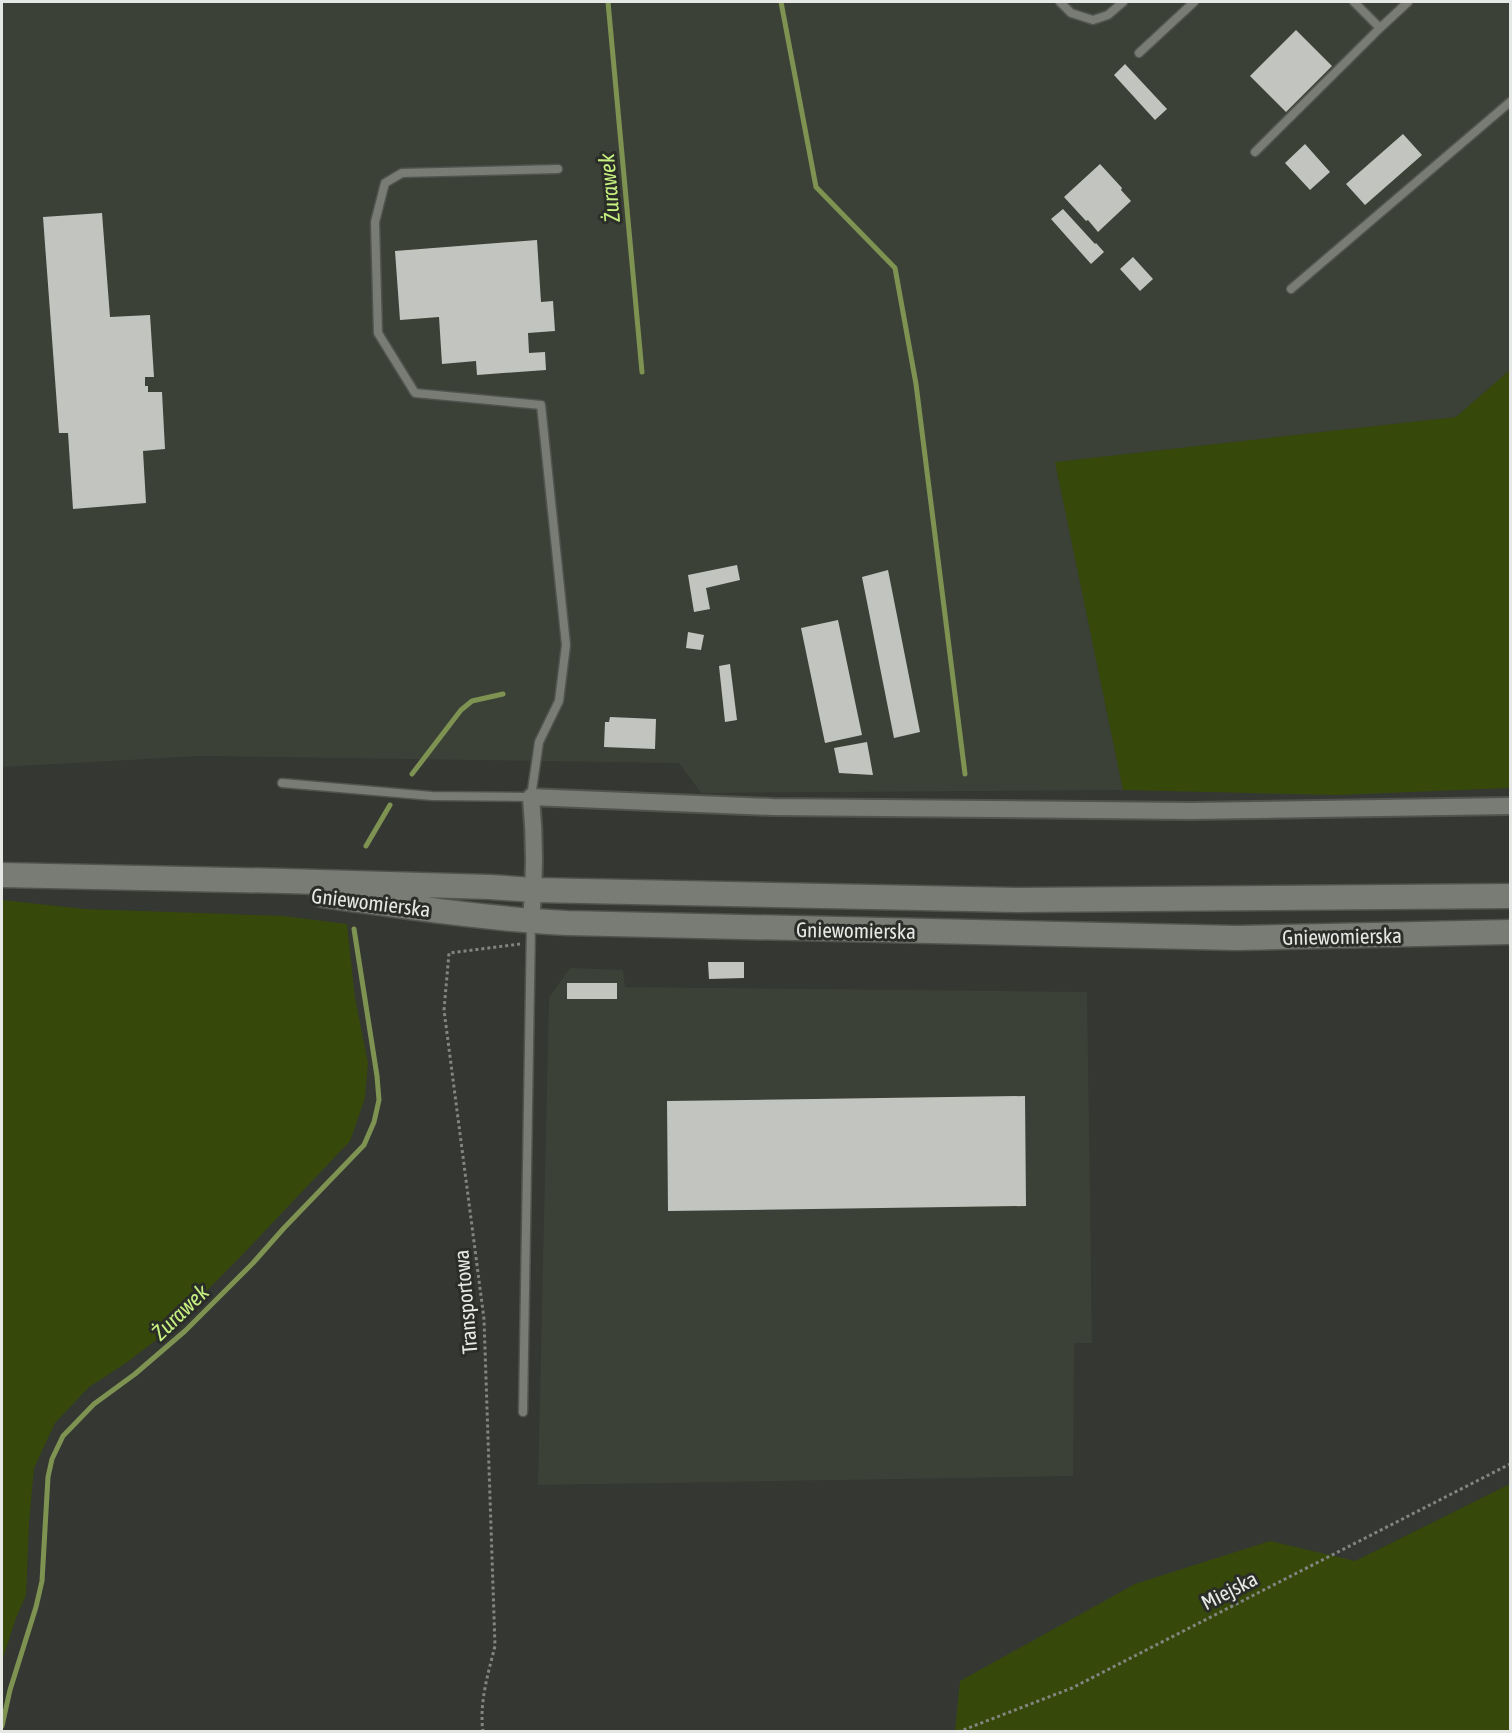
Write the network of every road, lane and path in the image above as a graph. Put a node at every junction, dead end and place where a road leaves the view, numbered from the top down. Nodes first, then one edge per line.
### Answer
1 (1060, 2) edge
2 (1123, 2) edge
3 (1194, 2) edge
4 (1354, 2) edge
5 (1408, 2) edge
6 (1380, 28) junction
7 (1139, 53) dead end
8 (1510, 102) edge
9 (1256, 152) dead end
10 (558, 169) dead end
11 (1290, 289) dead end
12 (282, 783) dead end
13 (531, 797) junction
14 (1510, 806) edge
15 (2, 875) edge
16 (204, 880) junction
17 (534, 890) junction
18 (1510, 896) edge
19 (531, 932) junction
20 (1510, 932) edge
21 (523, 1412) dead end
22 (1510, 1464) edge
23 (483, 1731) edge
24 (958, 1731) edge

1 - 2 lane
3 - 7 lane
4 - 6 lane
5 - 6 lane
6 - 9 lane
8 - 11 lane
10 - 13 lane
12 - 13 lane
13 - 14 street
13 - 17 street
15 - 16 street, Gniewomierska
16 - 17 street, Gniewomierska
16 - 19 street, Gniewomierska
17 - 18 street, Gniewomierska
17 - 19 street
19 - 20 street, Gniewomierska
19 - 21 lane
19 - 23 path, Transportowa
22 - 24 path, Miejska

